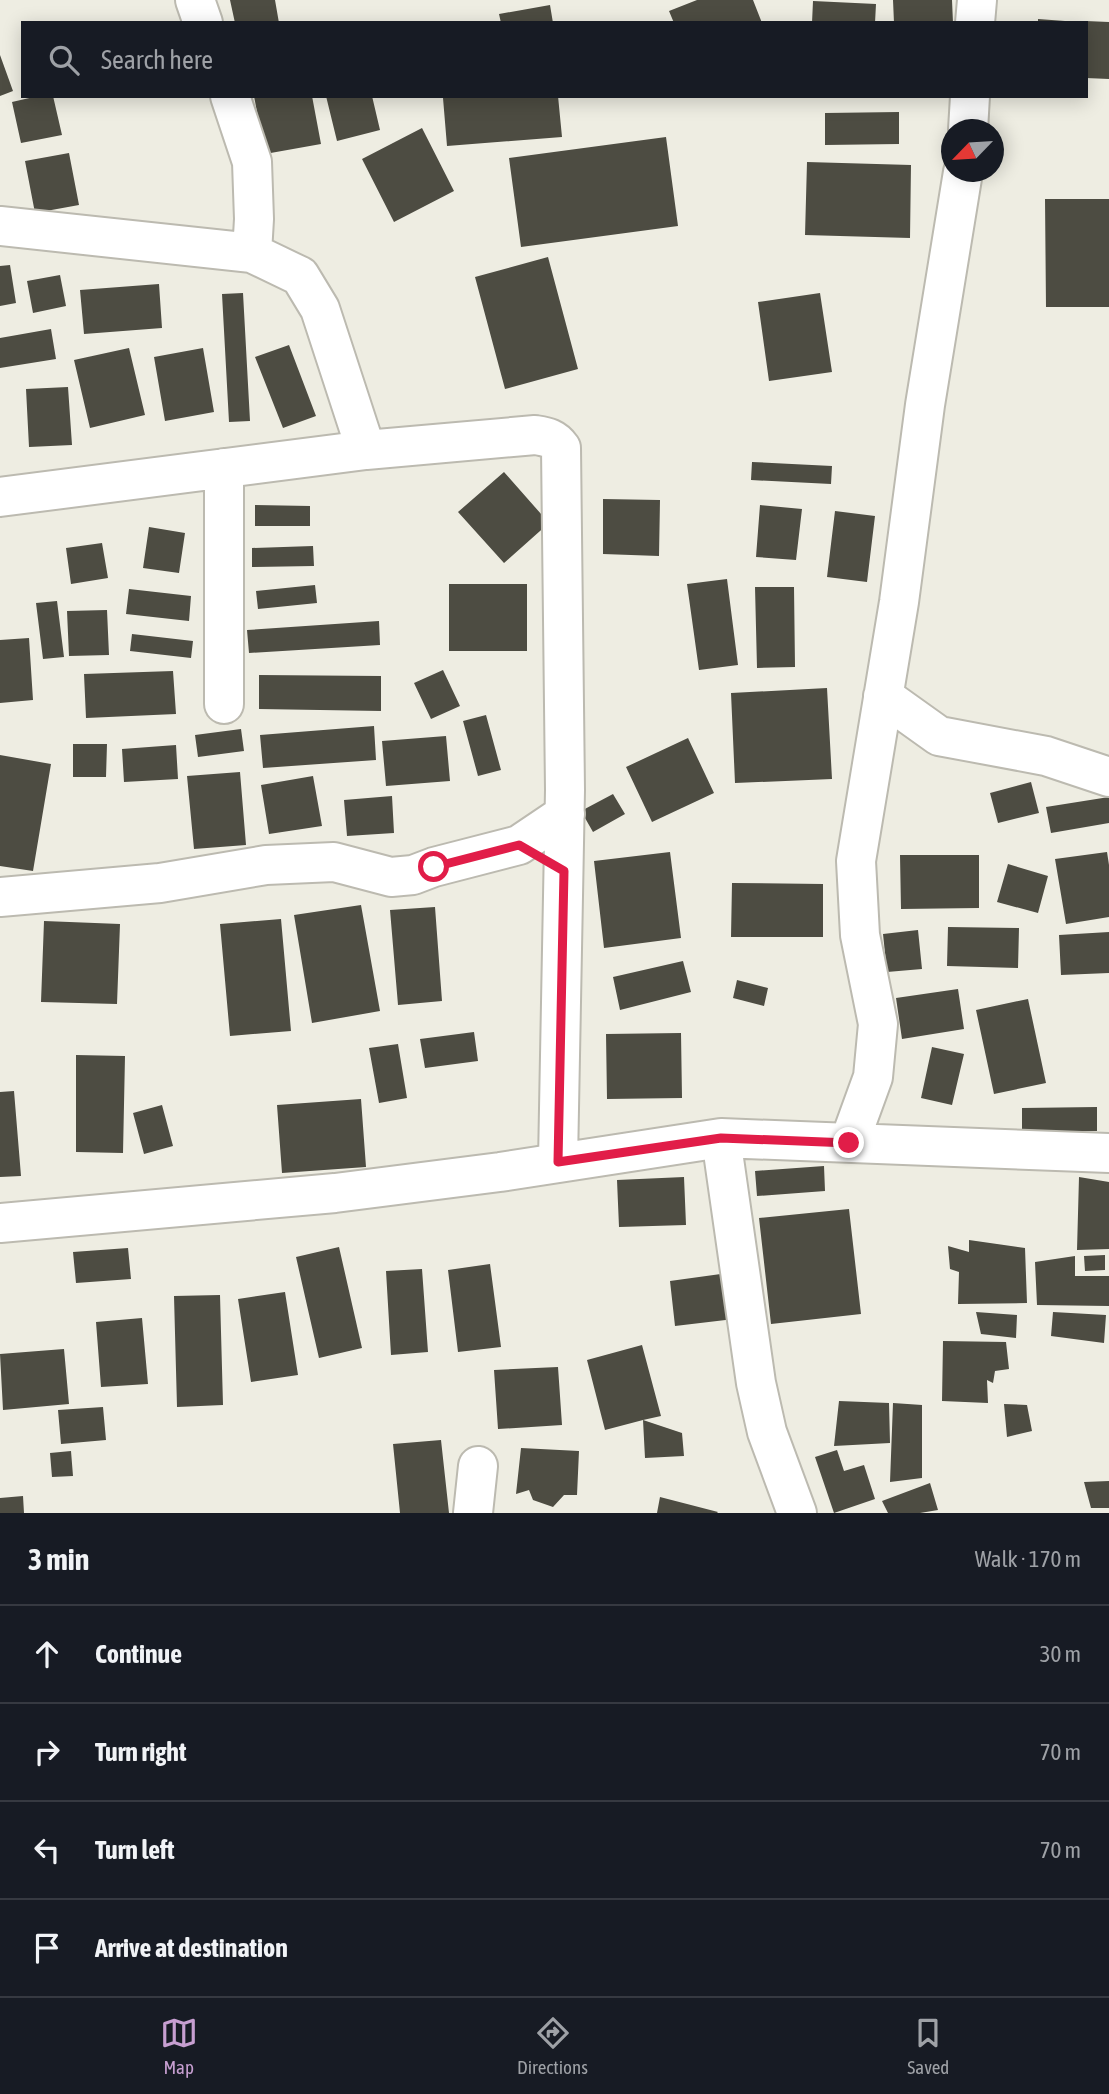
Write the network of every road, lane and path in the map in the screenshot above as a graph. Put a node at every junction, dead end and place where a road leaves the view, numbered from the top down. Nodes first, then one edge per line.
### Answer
1 (195, 0) edge
2 (976, 0) edge
3 (202, 21) edge
4 (975, 21) edge
5 (231, 98) edge
6 (970, 98) edge
7 (969, 119) edge
8 (961, 182) edge
9 (0, 226) edge
10 (252, 253) junction
11 (366, 450) junction
12 (224, 468) junction
13 (0, 498) edge
14 (883, 696) junction
15 (224, 704) dead end
16 (939, 736) junction
17 (873, 761) junction
18 (1109, 776) edge
19 (565, 814) junction
20 (519, 845) junction
21 (564, 871) junction
22 (0, 897) edge
23 (721, 1138) junction
24 (849, 1143) junction
25 (1109, 1153) edge
26 (558, 1162) junction
27 (0, 1223) edge
28 (478, 1466) dead end
29 (473, 1513) edge
30 (797, 1513) edge

1 - 3 street
2 - 4 street
5 - 10 street
6 - 7 street
8 - 14 street
9 - 10 street
10 - 11 street
11 - 12 street
11 - 19 street
12 - 13 street
12 - 15 street
14 - 16 street
14 - 17 street
16 - 17 street
16 - 18 street
17 - 24 street
19 - 20 street
19 - 21 street
20 - 21 street
20 - 22 street
21 - 26 street
23 - 24 street
23 - 26 street
23 - 30 street
24 - 25 street
26 - 27 street
28 - 29 street

